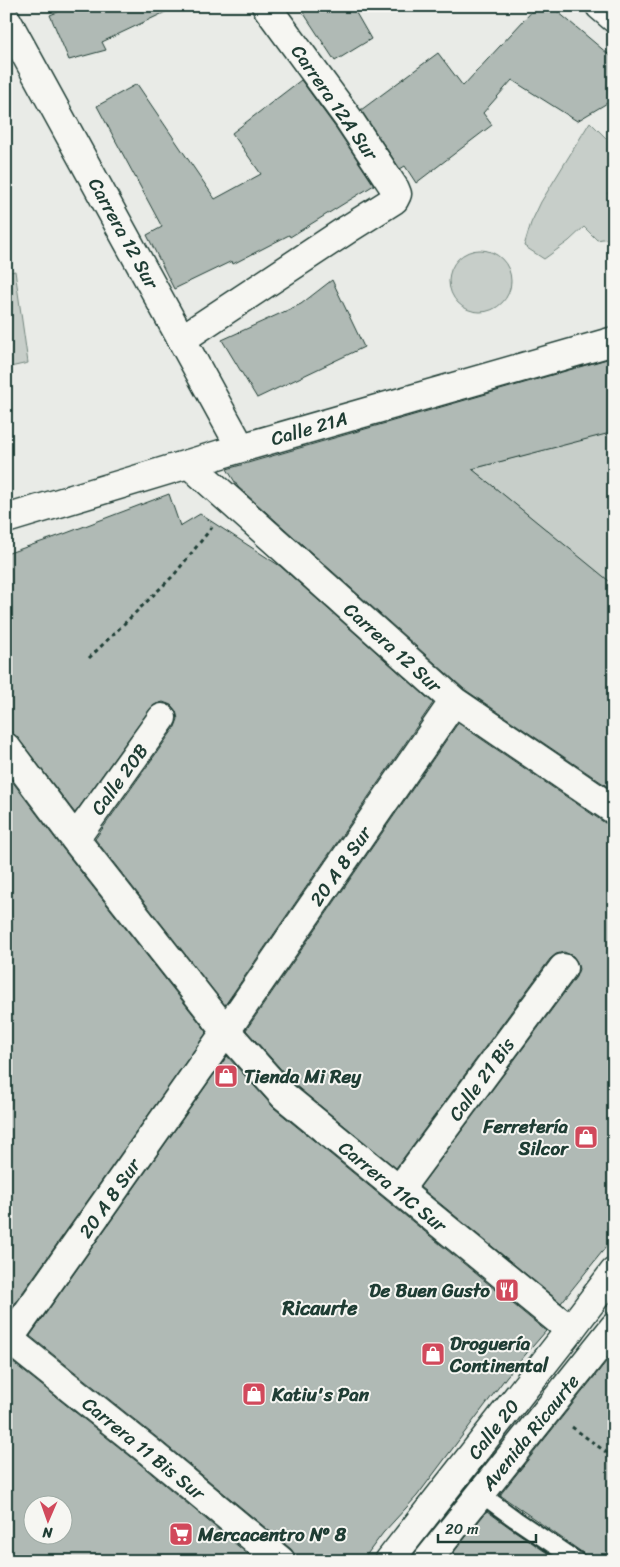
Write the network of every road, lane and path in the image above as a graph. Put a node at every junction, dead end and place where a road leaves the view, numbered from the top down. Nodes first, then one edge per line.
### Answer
1 (266, 6) edge
2 (600, 6) edge
3 (614, 18) edge
4 (6, 19) edge
5 (182, 339) junction
6 (614, 341) edge
7 (241, 448) junction
8 (188, 464) junction
9 (232, 502) junction
10 (6, 519) edge
11 (89, 658) dead end
12 (454, 701) junction
13 (162, 718) dead end
14 (6, 747) edge
15 (614, 810) edge
16 (75, 840) junction
17 (563, 968) dead end
18 (226, 1032) junction
19 (398, 1190) junction
20 (614, 1272) edge
21 (614, 1327) edge
22 (570, 1330) junction
23 (8, 1338) edge
24 (549, 1410) junction
25 (614, 1458) edge
26 (481, 1494) junction
27 (281, 1561) edge
28 (389, 1561) edge
29 (427, 1561) edge
30 (577, 1561) edge

1 - 5 street, Carrera 12A Sur
2 - 3 street
4 - 5 street, Carrera 12 Sur
5 - 7 street, Carrera 12 Sur
6 - 7 street, Calle 21A
7 - 8 street, Calle 21A
8 - 9 street, Carrera 12 Sur
8 - 10 street, Calle 21A
9 - 11 path
9 - 12 street, Carrera 12 Sur
12 - 15 street, Carrera 12 Sur
12 - 18 street, 20 A 8 Sur
13 - 16 street, Calle 20B
14 - 16 street
16 - 18 street
17 - 19 street, Calle 21 Bis
18 - 19 street, Carrera 11C Sur
18 - 23 street, 20 A 8 Sur
19 - 22 street, Carrera 11C Sur
20 - 22 street, Calle 20
21 - 24 street, Avenida Ricaurte
22 - 28 street, Calle 20
23 - 27 street, Carrera 11 Bis Sur
24 - 25 path
24 - 26 street, Avenida Ricaurte
26 - 29 street, Avenida Ricaurte
26 - 30 lane

